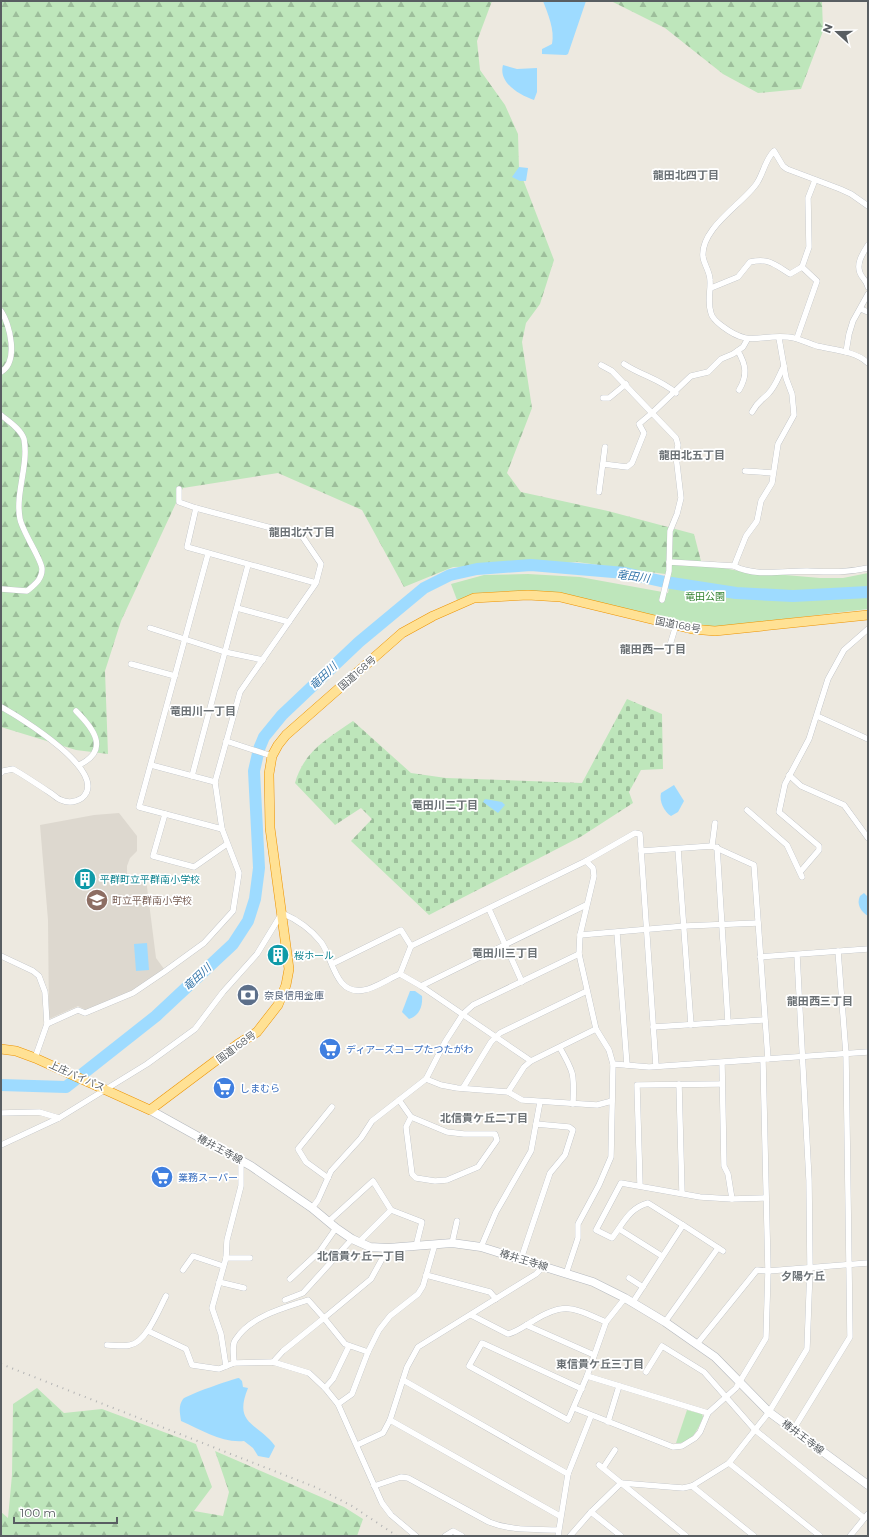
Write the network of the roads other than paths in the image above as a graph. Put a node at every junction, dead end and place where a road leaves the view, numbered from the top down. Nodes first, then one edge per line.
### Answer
1 (815, 180) junction
2 (868, 206) edge
3 (868, 245) edge
4 (802, 267) junction
5 (868, 287) edge
6 (711, 288) junction
7 (868, 294) edge
8 (861, 308) junction
9 (1, 311) edge
10 (868, 312) edge
11 (779, 338) junction
12 (797, 338) junction
13 (746, 340) junction
14 (738, 351) junction
15 (846, 352) junction
16 (868, 363) edge
17 (624, 364) dead end
18 (784, 364) junction
19 (601, 365) dead end
20 (1, 372) edge
21 (626, 384) junction
22 (739, 390) dead end
23 (676, 393) junction
24 (603, 398) dead end
25 (752, 412) dead end
26 (652, 413) junction
27 (1, 415) edge
28 (605, 447) dead end
29 (603, 464) junction
30 (746, 471) dead end
31 (772, 473) junction
32 (179, 489) dead end
33 (599, 492) dead end
34 (196, 508) junction
35 (208, 554) junction
36 (669, 562) junction
37 (248, 565) junction
38 (734, 566) junction
39 (868, 568) edge
40 (316, 583) junction
41 (1, 589) edge
42 (662, 600) dead end
43 (237, 608) junction
44 (868, 615) edge
45 (289, 622) junction
46 (676, 626) junction
47 (150, 628) dead end
48 (868, 630) edge
49 (185, 640) junction
50 (670, 645) dead end
51 (226, 652) junction
52 (263, 660) junction
53 (131, 664) dead end
54 (175, 676) junction
55 (1, 707) edge
56 (76, 711) dead end
57 (817, 716) junction
58 (868, 739) edge
59 (226, 741) junction
60 (268, 754) junction
61 (80, 765) junction
62 (151, 765) junction
63 (1, 773) edge
64 (789, 775) junction
65 (192, 776) junction
66 (214, 782) junction
67 (747, 810) dead end
68 (165, 814) junction
69 (715, 823) dead end
70 (222, 829) junction
71 (868, 838) edge
72 (227, 844) junction
73 (714, 847) junction
74 (678, 849) junction
75 (641, 851) junction
76 (586, 861) junction
77 (586, 905) junction
78 (490, 909) junction
79 (282, 913) junction
80 (758, 922) junction
81 (722, 923) junction
82 (685, 926) junction
83 (647, 929) junction
84 (616, 933) junction
85 (580, 936) junction
86 (505, 944) junction
87 (411, 946) junction
88 (868, 949) edge
89 (838, 951) junction
90 (579, 954) junction
91 (797, 955) junction
92 (1, 956) edge
93 (760, 957) junction
94 (332, 964) junction
95 (400, 974) junction
96 (522, 982) junction
97 (421, 986) junction
98 (587, 991) junction
99 (463, 1014) junction
100 (764, 1020) junction
101 (728, 1022) junction
102 (47, 1024) junction
103 (691, 1025) junction
104 (653, 1027) junction
105 (596, 1029) junction
106 (496, 1036) junction
107 (560, 1048) junction
108 (1, 1049) edge
109 (868, 1052) edge
110 (846, 1054) junction
111 (804, 1057) junction
112 (35, 1058) junction
113 (765, 1060) junction
114 (531, 1061) junction
115 (722, 1063) junction
116 (613, 1064) junction
117 (627, 1065) junction
118 (656, 1066) junction
119 (426, 1079) junction
120 (680, 1084) junction
121 (722, 1084) junction
122 (463, 1088) junction
123 (106, 1090) junction
124 (508, 1092) junction
125 (399, 1100) junction
126 (612, 1101) junction
127 (540, 1102) junction
128 (573, 1104) junction
129 (332, 1107) dead end
130 (150, 1110) junction
131 (1, 1113) edge
132 (411, 1117) junction
133 (59, 1118) junction
134 (536, 1124) junction
135 (1, 1145) edge
136 (241, 1160) junction
137 (328, 1178) junction
138 (640, 1185) junction
139 (682, 1193) junction
140 (766, 1198) junction
141 (732, 1199) junction
142 (312, 1208) junction
143 (391, 1210) junction
144 (457, 1221) dead end
145 (328, 1222) junction
146 (683, 1225) junction
147 (336, 1228) junction
148 (619, 1229) junction
149 (355, 1240) junction
150 (452, 1243) junction
151 (435, 1244) junction
152 (416, 1246) junction
153 (481, 1247) junction
154 (388, 1248) junction
155 (662, 1256) junction
156 (226, 1258) junction
157 (250, 1258) dead end
158 (521, 1259) junction
159 (868, 1263) edge
160 (850, 1264) junction
161 (223, 1266) junction
162 (544, 1266) junction
163 (810, 1268) junction
164 (183, 1270) dead end
165 (768, 1271) junction
166 (566, 1274) junction
167 (426, 1275) junction
168 (629, 1278) dead end
169 (290, 1279) dead end
170 (219, 1282) junction
171 (643, 1286) junction
172 (244, 1288) dead end
173 (166, 1296) dead end
174 (625, 1298) junction
175 (496, 1299) junction
176 (285, 1300) dead end
177 (633, 1302) junction
178 (471, 1315) junction
179 (324, 1318) junction
180 (606, 1322) junction
181 (665, 1322) junction
182 (526, 1325) junction
183 (148, 1331) junction
184 (697, 1344) junction
185 (108, 1345) dead end
186 (349, 1346) junction
187 (368, 1352) junction
188 (594, 1355) junction
189 (273, 1362) junction
190 (234, 1363) junction
191 (226, 1366) junction
192 (646, 1372) dead end
193 (587, 1376) junction
194 (403, 1380) junction
195 (740, 1383) junction
196 (618, 1386) junction
197 (325, 1388) junction
198 (582, 1389) junction
199 (726, 1396) junction
200 (338, 1404) junction
201 (574, 1408) junction
202 (769, 1412) junction
203 (708, 1413) junction
204 (591, 1416) junction
205 (390, 1420) junction
206 (608, 1422) junction
207 (755, 1430) junction
208 (792, 1430) junction
209 (357, 1445) junction
210 (615, 1450) dead end
211 (729, 1463) junction
212 (568, 1474) junction
213 (621, 1483) junction
214 (868, 1485) edge
215 (374, 1486) junction
216 (692, 1486) junction
217 (591, 1512) junction
218 (560, 1516) junction
219 (866, 1516) edge
220 (558, 1533) edge
221 (416, 1536) edge
222 (445, 1536) edge
223 (462, 1536) edge
224 (570, 1536) edge
225 (621, 1536) edge
226 (686, 1536) edge
227 (754, 1536) edge
228 (820, 1536) edge
229 (850, 1536) edge

1 - 2 street
1 - 4 street
1 - 6 street
3 - 5 street
4 - 6 street
4 - 12 street
6 - 13 street
7 - 8 street
8 - 10 street
8 - 15 street
9 - 20 street
11 - 12 street
11 - 13 street
11 - 18 street
12 - 15 street
13 - 14 street
14 - 22 street
14 - 23 street
15 - 16 street
17 - 23 street
18 - 25 street
18 - 31 street
19 - 21 street
21 - 24 street
21 - 26 street
23 - 26 street
26 - 29 street
26 - 36 street
27 - 41 street
28 - 29 street
29 - 33 street
30 - 31 street
31 - 38 street
32 - 34 street
34 - 35 street
34 - 40 street
35 - 37 street
35 - 49 street
36 - 38 street
36 - 42 street
37 - 40 street
37 - 43 street
38 - 39 street
40 - 45 street
43 - 45 street
43 - 51 street
44 - 46 highway, 国道168号
45 - 52 street
46 - 50 street
46 - 60 highway, 国道168号
47 - 49 street
48 - 57 street
49 - 51 street
49 - 54 street
51 - 52 street
51 - 65 street
52 - 59 street
53 - 54 street
54 - 62 street
55 - 61 street
56 - 61 street
57 - 58 street
57 - 64 street
59 - 60 street
59 - 66 street
60 - 79 highway, 国道168号
61 - 63 street
62 - 65 street
62 - 68 street
64 - 67 street
64 - 71 street
65 - 66 street
66 - 70 street
68 - 70 street
68 - 72 street
69 - 73 street
70 - 72 street
72 - 102 street
73 - 74 street
73 - 80 street
73 - 81 street
74 - 75 street
74 - 82 street
75 - 76 street
75 - 83 street
76 - 77 street
76 - 78 street
77 - 85 street
77 - 86 street
78 - 86 street
78 - 87 street
79 - 94 street
79 - 123 street
79 - 130 highway, 国道168号
80 - 81 street
80 - 93 street
81 - 82 street
81 - 101 street
82 - 83 street
82 - 103 street
83 - 84 street
83 - 104 street
84 - 85 street
84 - 117 street
85 - 90 street
86 - 96 street
86 - 97 street
87 - 94 street
87 - 95 street
88 - 89 street
89 - 91 street
89 - 110 street
90 - 96 street
90 - 98 street
91 - 93 street
91 - 111 street
92 - 102 street
93 - 100 street
94 - 95 street
95 - 97 street
96 - 99 street
97 - 99 street
98 - 105 street
98 - 106 street
99 - 106 street
99 - 119 street
100 - 101 street
100 - 113 street
101 - 103 street
102 - 112 street
103 - 104 street
104 - 118 street
105 - 107 street
105 - 116 street
106 - 114 street
106 - 122 street
107 - 114 street
107 - 128 street
108 - 112 highway, 上庄バイパス
109 - 110 street
110 - 111 street
110 - 160 street
111 - 113 street
111 - 163 street
112 - 123 highway, 上庄バイパス
113 - 115 street
113 - 140 street
114 - 124 street
115 - 118 street
115 - 121 street
116 - 117 street
116 - 126 street
117 - 118 street
119 - 122 street
119 - 125 street
120 - 121 street
120 - 138 street
120 - 139 street
121 - 141 street
122 - 124 street
123 - 130 highway, 上庄バイパス
123 - 133 street
124 - 127 street
125 - 132 street
125 - 137 street
126 - 128 street
126 - 166 street
127 - 128 street
127 - 134 street
129 - 137 street
130 - 136 main road, 椿井王寺線
131 - 133 street
132 - 132 street
133 - 135 street
134 - 153 street
134 - 158 street
136 - 142 main road, 椿井王寺線
136 - 156 street
137 - 142 street
138 - 139 street
138 - 148 street
139 - 141 street
140 - 141 street
140 - 165 street
142 - 145 main road, 椿井王寺線
143 - 145 street
143 - 149 street
143 - 152 street
144 - 150 street
145 - 147 main road, 椿井王寺線
146 - 148 street
146 - 155 street
146 - 181 street
147 - 149 main road, 椿井王寺線
147 - 169 street
148 - 155 street
149 - 154 main road, 椿井王寺線
149 - 176 street
150 - 151 main road, 椿井王寺線
150 - 153 main road, 椿井王寺線
151 - 152 main road, 椿井王寺線
151 - 167 street
152 - 154 main road, 椿井王寺線
153 - 158 main road, 椿井王寺線
154 - 179 street
155 - 171 street
156 - 157 street
156 - 161 street
158 - 162 main road, 椿井王寺線
159 - 160 street
160 - 163 street
160 - 208 street
161 - 164 street
161 - 170 street
162 - 166 main road, 椿井王寺線
162 - 175 street
163 - 165 street
163 - 202 street
165 - 184 street
165 - 195 street
166 - 174 main road, 椿井王寺線
167 - 175 street
167 - 187 street
168 - 171 street
170 - 172 street
170 - 191 street
171 - 177 street
173 - 183 street
174 - 177 main road, 椿井王寺線
174 - 180 street
175 - 178 street
177 - 181 main road, 椿井王寺線
178 - 182 street
178 - 194 street
179 - 186 street
179 - 189 street
179 - 190 street
180 - 182 street
180 - 188 street
181 - 184 main road, 椿井王寺線
182 - 188 street
183 - 185 street
183 - 191 street
184 - 195 main road, 椿井王寺線
186 - 187 street
186 - 197 street
187 - 200 street
188 - 193 street
189 - 190 street
189 - 197 street
190 - 191 street
192 - 199 street
193 - 196 street
193 - 198 street
194 - 205 street
194 - 212 street
195 - 199 street
195 - 202 main road, 椿井王寺線
196 - 203 street
196 - 206 street
197 - 200 street
198 - 201 street
198 - 201 street
199 - 203 street
199 - 207 street
200 - 209 street
201 - 204 street
202 - 207 street
202 - 208 main road, 椿井王寺線
203 - 206 street
204 - 206 street
204 - 212 street
205 - 209 street
205 - 218 street
207 - 211 street
207 - 219 street
208 - 214 main road, 椿井王寺線
209 - 215 street
210 - 213 street
211 - 216 street
211 - 228 street
212 - 218 street
213 - 216 street
213 - 217 street
213 - 226 street
215 - 220 street
215 - 221 street
216 - 227 street
217 - 224 street
217 - 225 street
218 - 220 street
219 - 229 street
222 - 223 street

